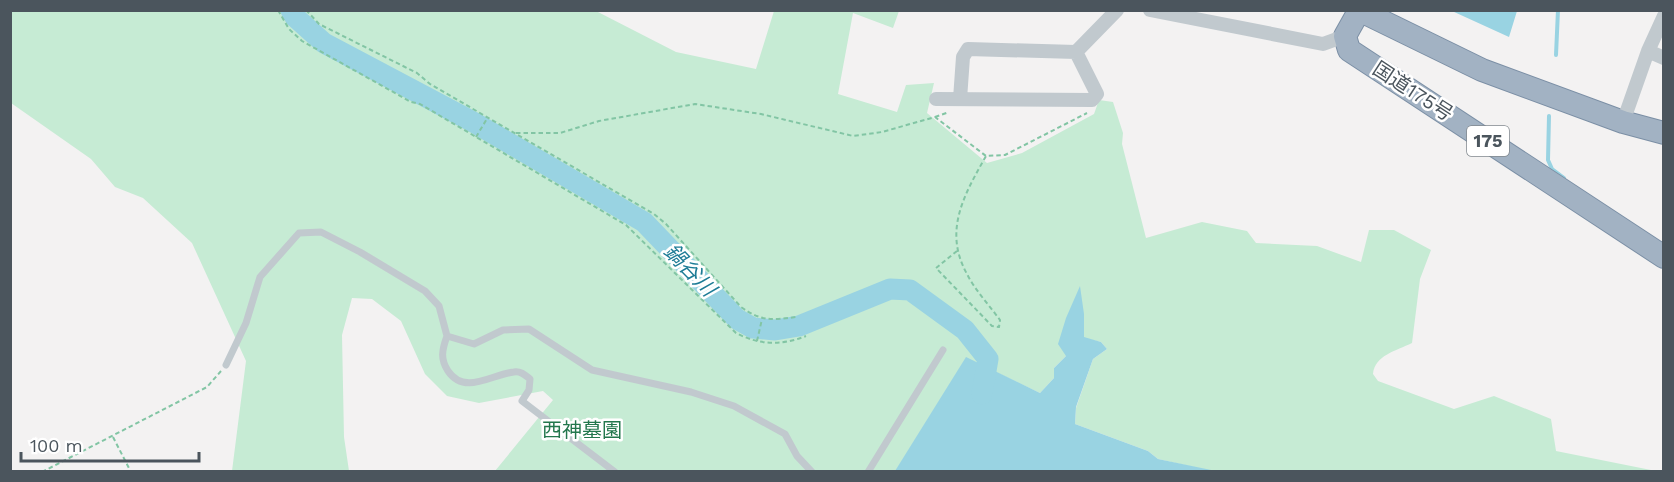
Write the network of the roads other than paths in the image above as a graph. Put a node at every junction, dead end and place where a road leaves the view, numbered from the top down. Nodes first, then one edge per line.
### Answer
1 (1117, 10) edge
2 (1150, 10) edge
3 (1359, 11) edge
4 (1664, 16) edge
5 (1345, 36) junction
6 (1648, 51) junction
7 (1076, 52) junction
8 (1664, 58) edge
9 (936, 99) dead end
10 (960, 99) junction
11 (1623, 122) junction
12 (1664, 133) edge
13 (1664, 257) edge
14 (447, 336) junction
15 (943, 350) dead end
16 (226, 365) road end
17 (615, 471) edge
18 (812, 471) edge
19 (868, 471) edge

1 - 7 street
2 - 5 street
3 - 5 highway
3 - 11 highway
4 - 6 street
5 - 13 highway, 国道175号 / 175
6 - 8 street
6 - 11 street
7 - 10 street
7 - 10 street
9 - 10 street
11 - 12 highway
14 - 16 lane
14 - 17 lane
14 - 18 lane
15 - 19 lane

